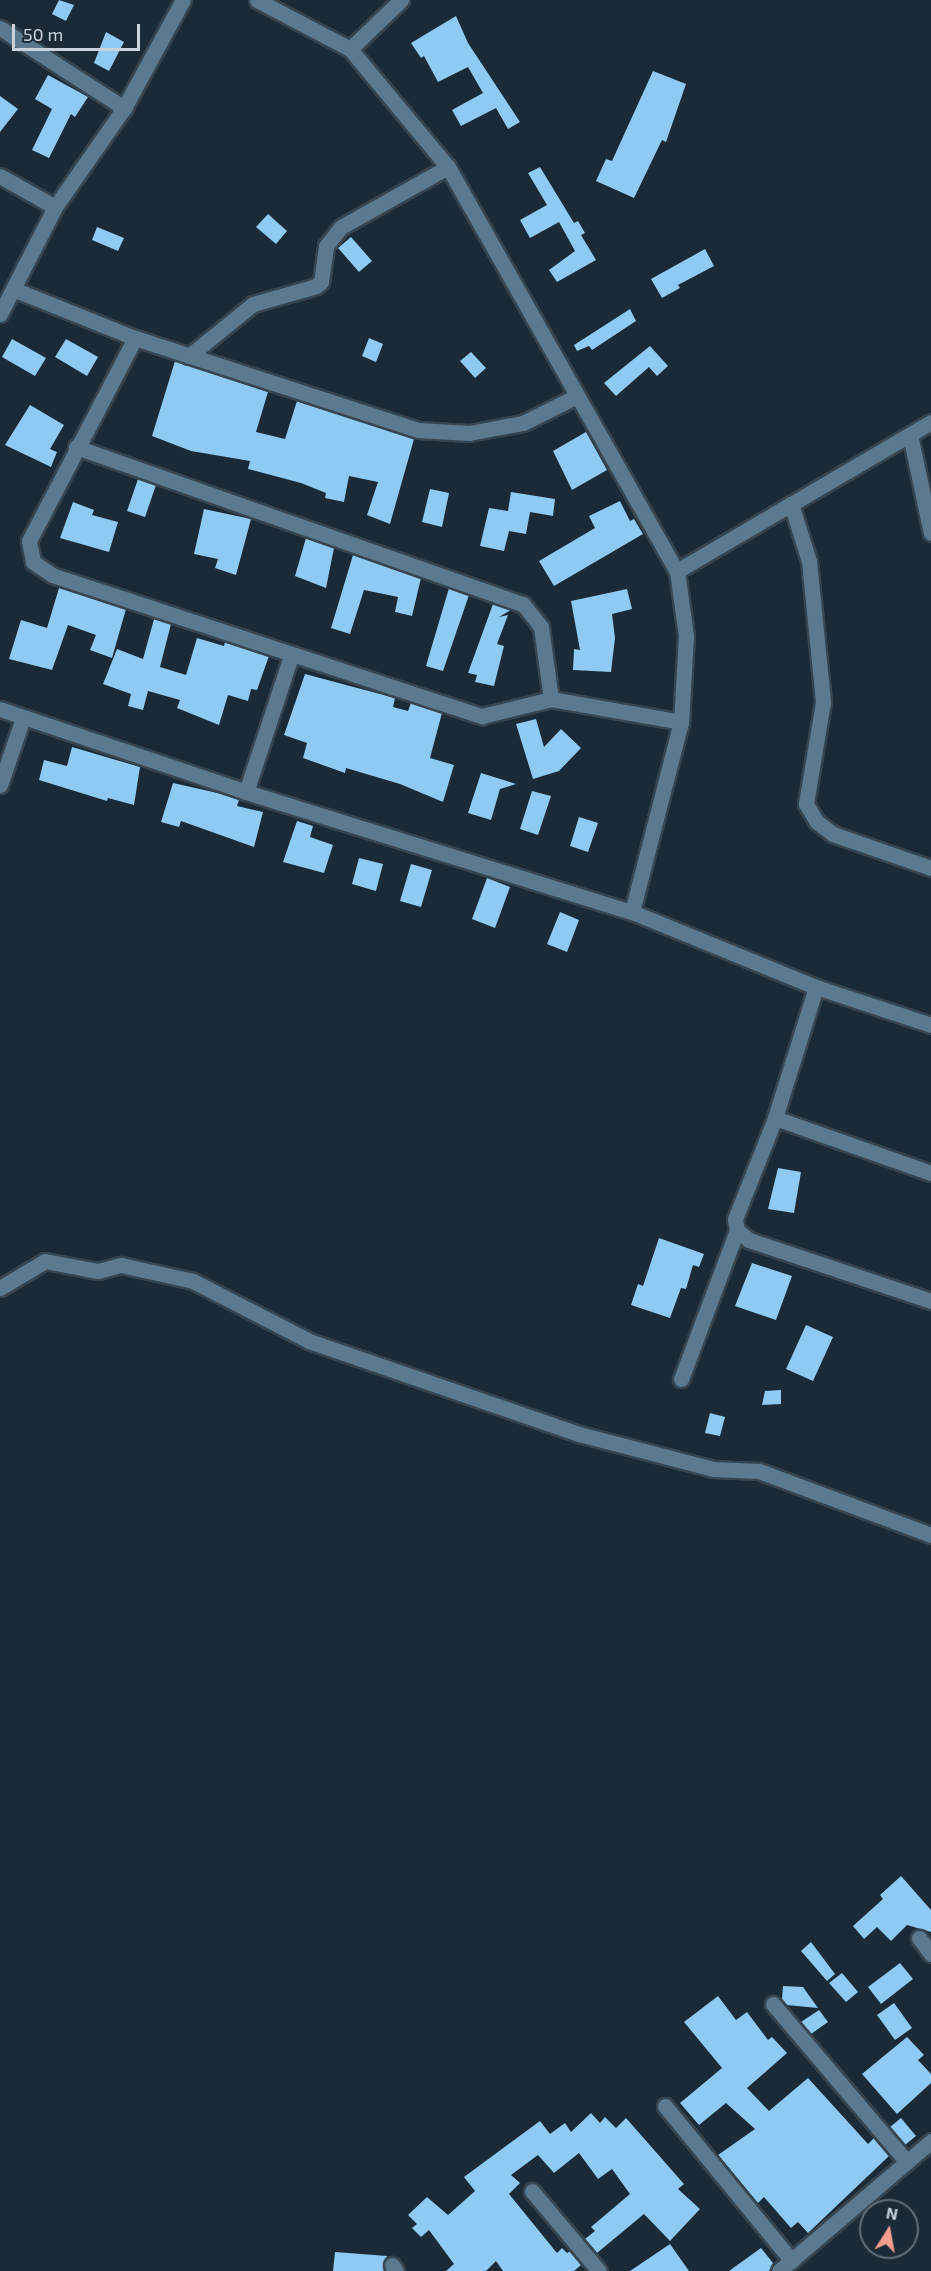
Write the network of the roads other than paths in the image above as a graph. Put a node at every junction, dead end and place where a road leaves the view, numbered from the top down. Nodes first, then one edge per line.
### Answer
1 (183, 0) edge
2 (257, 0) edge
3 (401, 0) edge
4 (0, 28) edge
5 (350, 49) junction
6 (124, 108) junction
7 (448, 167) junction
8 (0, 176) edge
9 (55, 207) junction
10 (13, 289) junction
11 (0, 314) edge
12 (135, 338) junction
13 (189, 356) junction
14 (575, 397) junction
15 (931, 422) edge
16 (910, 435) junction
17 (76, 447) junction
18 (791, 504) junction
19 (931, 533) edge
20 (677, 571) junction
21 (291, 656) junction
22 (551, 699) junction
23 (0, 709) edge
24 (23, 718) junction
25 (681, 722) junction
26 (0, 785) edge
27 (246, 792) junction
28 (931, 868) edge
29 (632, 912) junction
30 (816, 987) junction
31 (931, 1025) edge
32 (775, 1118) junction
33 (931, 1173) edge
34 (737, 1230) junction
35 (0, 1288) edge
36 (931, 1301) edge
37 (681, 1379) dead end
38 (931, 1535) edge
39 (919, 1938) dead end
40 (931, 1954) edge
41 (773, 2004) dead end
42 (665, 2106) dead end
43 (931, 2141) edge
44 (907, 2162) junction
45 (532, 2191) dead end
46 (792, 2261) junction
47 (599, 2271) edge
48 (779, 2271) edge

1 - 6 street
2 - 5 street
3 - 5 street
4 - 6 street
5 - 7 street
6 - 9 street
7 - 13 street
7 - 14 street
8 - 9 street
9 - 10 street
10 - 11 street
10 - 12 street
12 - 13 street
12 - 17 street
13 - 14 street
14 - 20 street
15 - 16 street
16 - 18 street
16 - 19 street
17 - 21 street
17 - 22 street
18 - 20 street
18 - 28 street
20 - 25 street
21 - 22 street
21 - 27 street
22 - 25 street
23 - 24 street
24 - 26 street
24 - 27 street
25 - 29 street
27 - 29 street
29 - 30 street
30 - 31 street
30 - 32 street
32 - 33 street
32 - 34 street
34 - 36 street
34 - 37 street
35 - 38 street
39 - 40 street
41 - 44 street
42 - 46 street
43 - 44 street
44 - 46 street
45 - 47 street
46 - 48 street

